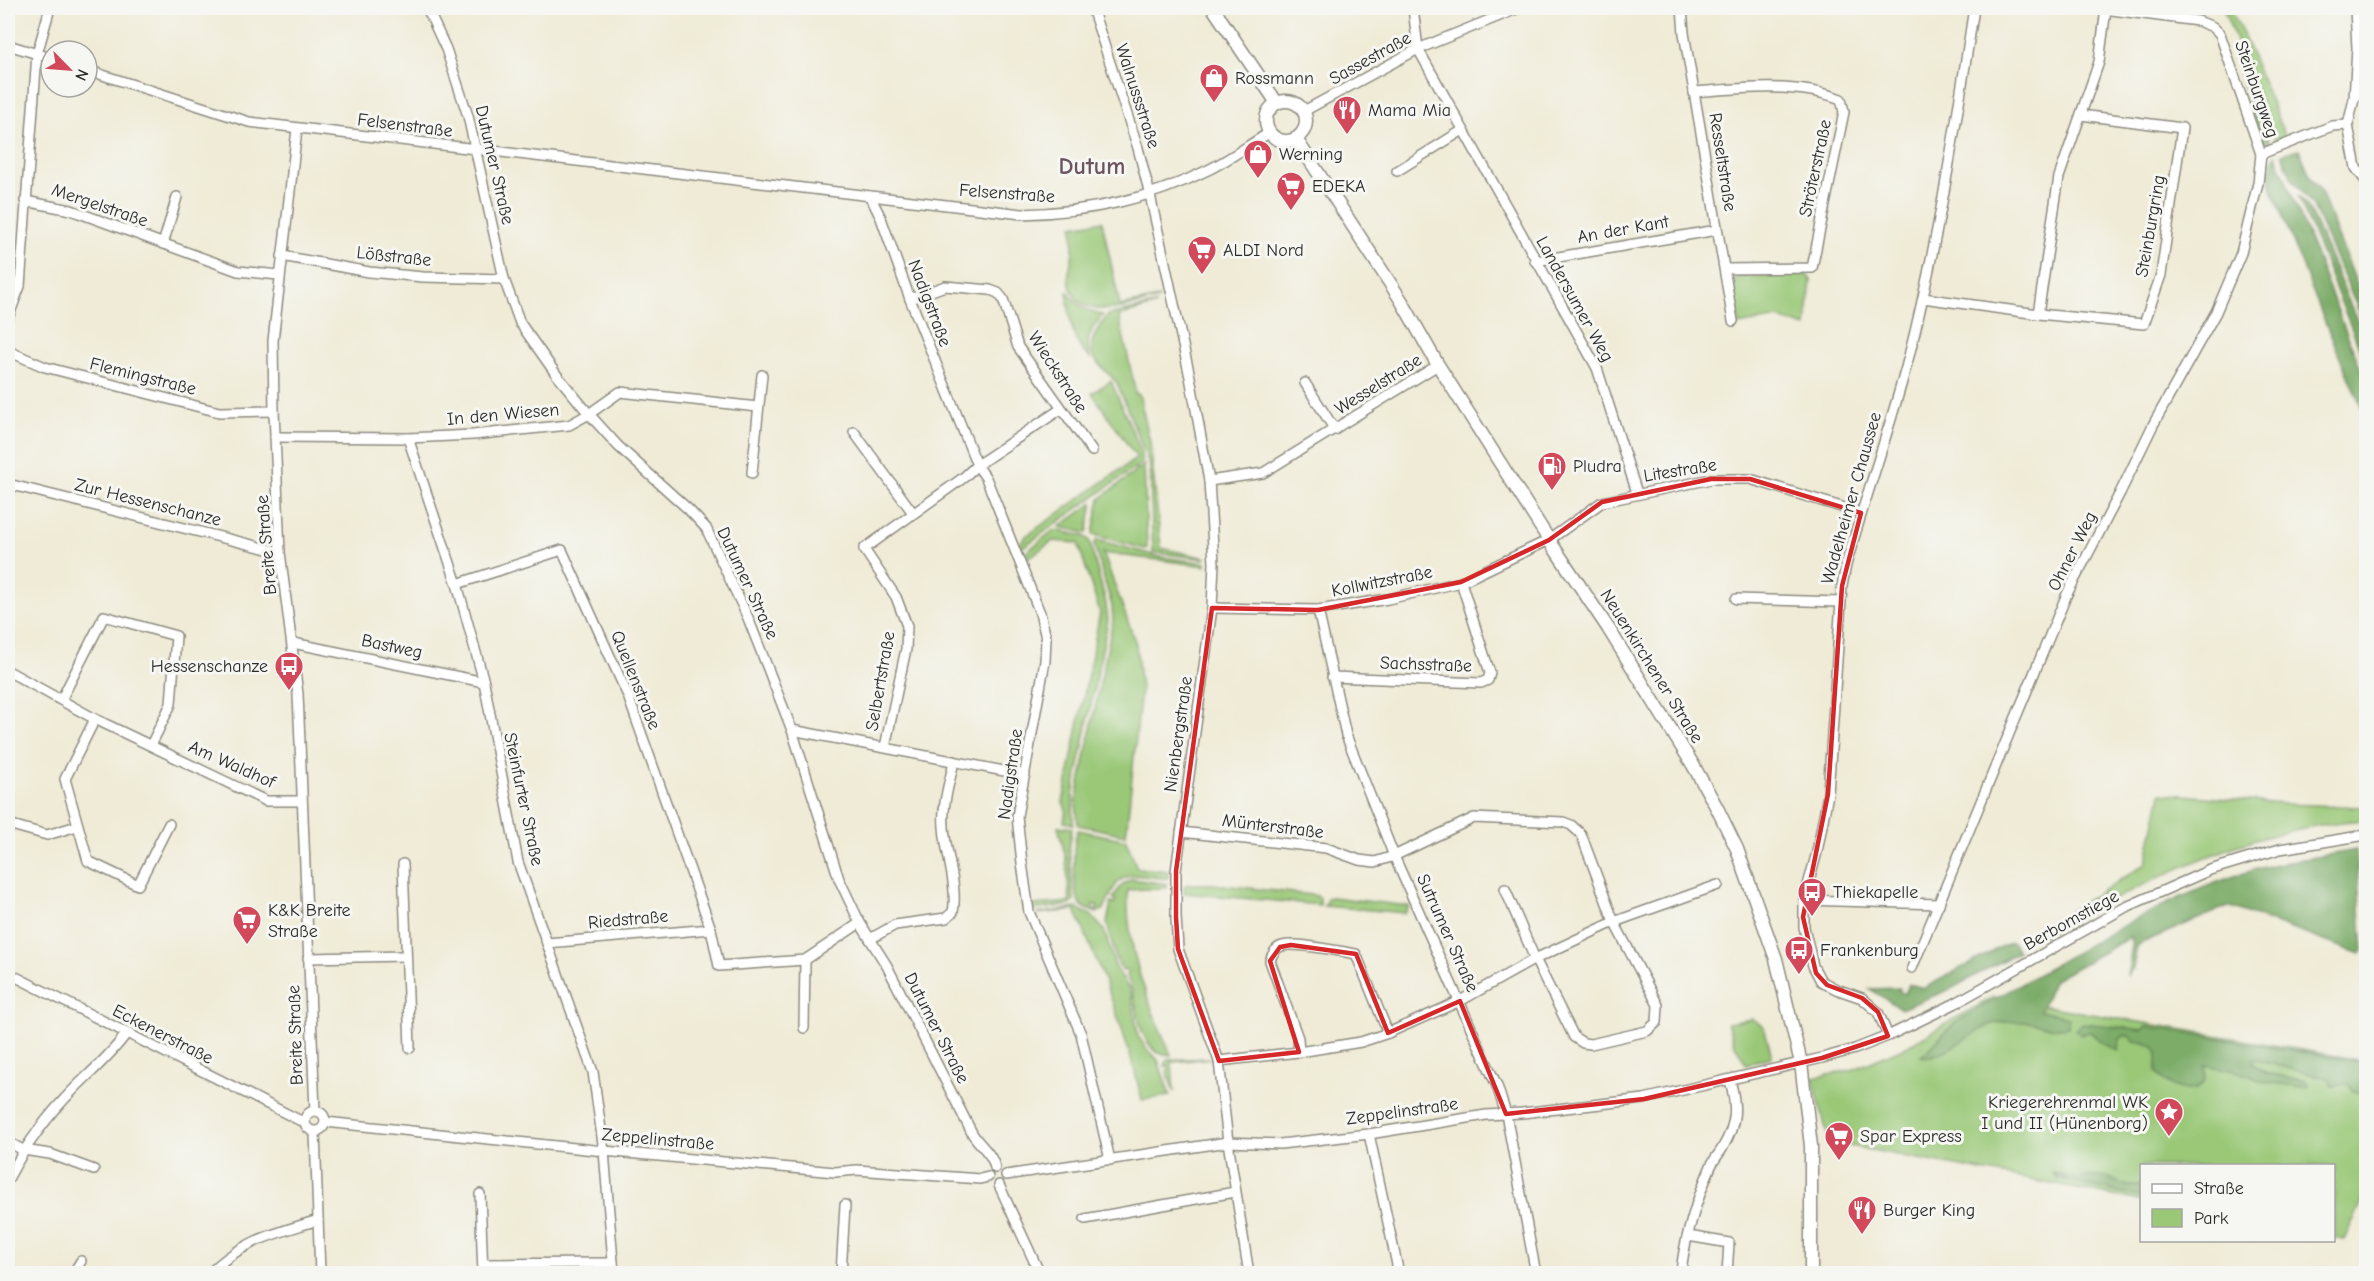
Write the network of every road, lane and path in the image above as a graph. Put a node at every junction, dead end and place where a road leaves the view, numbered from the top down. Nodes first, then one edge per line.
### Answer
1 (50, 8) edge
2 (427, 8) edge
3 (1092, 8) edge
4 (1214, 8) edge
5 (1413, 8) edge
6 (1519, 8) edge
7 (1682, 8) edge
8 (1974, 8) edge
9 (2101, 8) edge
10 (2355, 8) edge
11 (2119, 9) edge
12 (8, 45) edge
13 (1418, 49) junction
14 (37, 54) junction
15 (99, 74) edge
16 (2367, 86) edge
17 (1695, 92) junction
18 (2354, 99) junction
19 (1277, 103) junction
20 (1304, 111) junction
21 (2081, 115) junction
22 (2348, 125) junction
23 (297, 129) junction
24 (1463, 130) junction
25 (1269, 133) junction
26 (1296, 139) junction
27 (474, 150) junction
28 (2261, 154) junction
29 (1397, 171) dead end
30 (2367, 181) edge
31 (1150, 195) junction
32 (870, 196) junction
33 (177, 197) dead end
34 (25, 201) junction
35 (1717, 230) junction
36 (163, 244) junction
37 (282, 256) junction
38 (1535, 261) junction
39 (1725, 270) junction
40 (279, 275) junction
41 (504, 279) junction
42 (8, 281) edge
43 (20, 286) junction
44 (1923, 298) junction
45 (910, 299) junction
46 (2038, 314) junction
47 (8, 318) edge
48 (1733, 321) dead end
49 (8, 351) edge
50 (1438, 365) junction
51 (762, 375) dead end
52 (1305, 383) dead end
53 (758, 407) junction
54 (1061, 409) junction
55 (274, 411) junction
56 (589, 414) junction
57 (1335, 430) junction
58 (854, 432) dead end
59 (275, 437) junction
60 (408, 438) junction
61 (1092, 451) dead end
62 (977, 465) junction
63 (752, 473) dead end
64 (1209, 481) junction
65 (8, 484) edge
66 (1637, 493) junction
67 (913, 513) junction
68 (1861, 513) junction
69 (1549, 540) junction
70 (280, 552) junction
71 (1461, 582) junction
72 (457, 584) junction
73 (1736, 600) dead end
74 (1840, 602) junction
75 (1212, 608) junction
76 (1318, 610) junction
77 (293, 643) junction
78 (8, 671) edge
79 (1332, 677) junction
80 (484, 682) junction
81 (62, 699) junction
82 (95, 719) junction
83 (792, 730) junction
84 (151, 745) junction
85 (885, 747) junction
86 (954, 761) junction
87 (1025, 775) junction
88 (301, 801) junction
89 (8, 824) edge
90 (169, 824) dead end
91 (76, 826) junction
92 (1181, 832) junction
93 (2367, 835) edge
94 (1394, 856) junction
95 (403, 864) dead end
96 (1718, 885) dead end
97 (1505, 890) dead end
98 (1804, 900) junction
99 (1939, 904) junction
100 (1614, 922) junction
101 (860, 923) junction
102 (711, 929) junction
103 (870, 939) junction
104 (547, 943) junction
105 (405, 956) junction
106 (308, 958) junction
107 (1535, 959) junction
108 (806, 960) junction
109 (1912, 968) dead end
110 (8, 973) edge
111 (1460, 1001) junction
112 (804, 1028) dead end
113 (1388, 1033) junction
114 (126, 1034) junction
115 (1888, 1036) junction
116 (411, 1048) dead end
117 (1299, 1052) junction
118 (1220, 1061) junction
119 (1801, 1063) junction
120 (1730, 1080) junction
121 (315, 1111) junction
122 (1506, 1114) junction
123 (305, 1120) junction
124 (325, 1122) junction
125 (315, 1132) junction
126 (1369, 1134) junction
127 (8, 1142) edge
128 (1228, 1142) junction
129 (23, 1150) junction
130 (604, 1151) junction
131 (1110, 1160) junction
132 (995, 1168) junction
133 (94, 1170) dead end
134 (1006, 1175) junction
135 (988, 1177) junction
136 (8, 1179) edge
137 (999, 1185) junction
138 (1235, 1192) junction
139 (480, 1194) dead end
140 (845, 1205) dead end
141 (1085, 1219) dead end
142 (318, 1220) junction
143 (1688, 1236) junction
144 (81, 1261) dead end
145 (613, 1263) junction
146 (483, 1269) edge
147 (73, 1274) edge
148 (209, 1274) edge
149 (320, 1274) edge
150 (614, 1274) edge
151 (841, 1274) edge
152 (1040, 1274) edge
153 (1249, 1274) edge
154 (1399, 1274) edge
155 (1536, 1274) edge
156 (1682, 1274) edge
157 (1727, 1274) edge
158 (1811, 1274) edge

1 - 14 street
2 - 27 street, Dutumer Straße
3 - 31 street, Walnussstraße
4 - 19 street
5 - 13 street, Landersumer Weg
6 - 13 street, Sassestraße
7 - 17 street, Resseltstraße
8 - 44 street, Wadelheimer Chaussee
9 - 11 street, Steinburgweg
9 - 21 street
10 - 18 street
11 - 28 street, Steinburgweg
12 - 14 street
13 - 20 street, Sassestraße
13 - 24 street, Landersumer Weg
14 - 34 street
15 - 23 street, Felsenstraße
16 - 18 street
17 - 35 street, Resseltstraße
17 - 39 street, Ströterstraße
18 - 22 street
19 - 20 street
19 - 25 street
20 - 26 street
21 - 46 street
21 - 46 street, Steinburgring
22 - 28 street
22 - 30 street
23 - 27 street, Felsenstraße
23 - 37 street, Breite Straße
24 - 29 street
24 - 38 street, Landersumer Weg
25 - 26 street
25 - 31 street, Felsenstraße
26 - 50 street, Neuenkirchener Straße
27 - 32 street, Felsenstraße
27 - 41 street, Dutumer Straße
28 - 99 street, Ohner Weg
31 - 32 street, Felsenstraße
31 - 64 street, Nienbergstraße
32 - 45 street, Nadigstraße
33 - 36 street, Mergelstraße
34 - 36 street, Mergelstraße
34 - 43 street
35 - 38 street, An der Kant
35 - 39 street, Resseltstraße
36 - 40 street, Mergelstraße
37 - 40 street, Breite Straße
37 - 41 street, Lößstraße
38 - 66 street, Landersumer Weg
39 - 48 street, Resseltstraße
40 - 55 street, Breite Straße
41 - 56 street, Dutumer Straße
42 - 43 street
43 - 47 street
44 - 46 street, Steinburgring
44 - 68 street, Wadelheimer Chaussee
45 - 54 street, Wieckstraße
45 - 62 street, Nadigstraße
49 - 55 street, Flemingstraße
50 - 57 street, Wesselstraße
50 - 69 street, Neuenkirchener Straße
51 - 53 street
52 - 57 street, Wesselstraße
53 - 56 street, In den Wiesen
53 - 63 street
54 - 61 street, Wieckstraße
54 - 62 street
55 - 59 street, Breite Straße
56 - 60 street, In den Wiesen
56 - 83 street, Dutumer Straße
57 - 64 street, Wesselstraße
58 - 67 street
59 - 60 street, In den Wiesen
59 - 70 street, Breite Straße
60 - 72 street, Steinfurter Straße
62 - 67 street, Selbertstraße
62 - 87 street, Nadigstraße
64 - 75 street, Nienbergstraße
65 - 70 street, Zur Hessenschanze
66 - 68 street, Litestraße
66 - 69 street, Litestraße
67 - 85 street, Selbertstraße
68 - 74 street, Wadelheimer Chaussee
69 - 71 street, Kollwitzstraße
69 - 119 street, Neuenkirchener Straße
70 - 77 street, Breite Straße
71 - 76 street, Kollwitzstraße
71 - 79 street, Sachsstraße
72 - 80 street, Steinfurter Straße
72 - 102 street, Quellenstraße
73 - 74 street
74 - 98 street, Wadelheimer Chaussee
75 - 76 street, Kollwitzstraße
75 - 92 street, Nienbergstraße
76 - 79 street, Sutrumer Straße
77 - 80 street, Bastweg
77 - 88 street, Breite Straße
78 - 81 street, Am Waldhof
79 - 94 street, Sutrumer Straße
80 - 104 street, Steinfurter Straße
81 - 82 street, Am Waldhof
81 - 84 street
82 - 84 street, Am Waldhof
82 - 91 street
83 - 85 street
83 - 101 street, Dutumer Straße
84 - 88 street, Am Waldhof
85 - 86 street
86 - 87 street
86 - 103 street
87 - 131 street, Nadigstraße
88 - 106 street, Breite Straße
89 - 91 street
90 - 91 street
92 - 94 street, Münterstraße
92 - 118 street, Nienbergstraße
93 - 115 street, Berbomstiege
94 - 100 street, Münterstraße
94 - 111 street, Sutrumer Straße
95 - 105 street
96 - 100 street
97 - 107 street, Münterstraße
98 - 99 street
98 - 115 street, Wadelheimer Chaussee
99 - 109 street, Ohner Weg
100 - 107 street
100 - 107 street, Münterstraße
101 - 103 street, Dutumer Straße
101 - 108 street
102 - 104 street, Riedstraße
102 - 108 street
103 - 132 street, Dutumer Straße
104 - 130 street, Steinfurter Straße
105 - 106 street, Breite Straße
105 - 116 street
106 - 121 street, Breite Straße
107 - 111 street
108 - 112 street
110 - 114 street, Eckenerstraße
111 - 113 street
111 - 122 street, Sutrumer Straße
113 - 117 street
113 - 117 street
114 - 123 street, Eckenerstraße
114 - 129 street
115 - 119 street, Berbomstiege
117 - 118 street
118 - 128 street, Nienbergstraße
119 - 120 street, Zeppelinstraße
119 - 158 street, Neuenkirchener Straße
120 - 122 street, Zeppelinstraße
120 - 143 street
121 - 123 street
121 - 124 street
122 - 126 street, Zeppelinstraße
122 - 155 street, Sutrumer Straße
123 - 125 street
124 - 125 street
124 - 130 street, Zeppelinstraße
125 - 142 street
126 - 128 street, Zeppelinstraße
126 - 154 street
127 - 129 street
128 - 131 street, Zeppelinstraße
128 - 138 street, Nienbergstraße
129 - 133 street
129 - 136 street
130 - 135 street, Zeppelinstraße
130 - 145 street, Steinfurter Straße
131 - 134 street, Zeppelinstraße
132 - 134 street
132 - 135 street
134 - 137 street
135 - 137 street
137 - 152 street
138 - 141 street
138 - 153 street, Nienbergstraße
139 - 146 street
140 - 151 street
142 - 148 street
142 - 149 street
143 - 156 street
143 - 157 street
144 - 147 street
145 - 146 street
145 - 150 street, Steinfurter Straße

